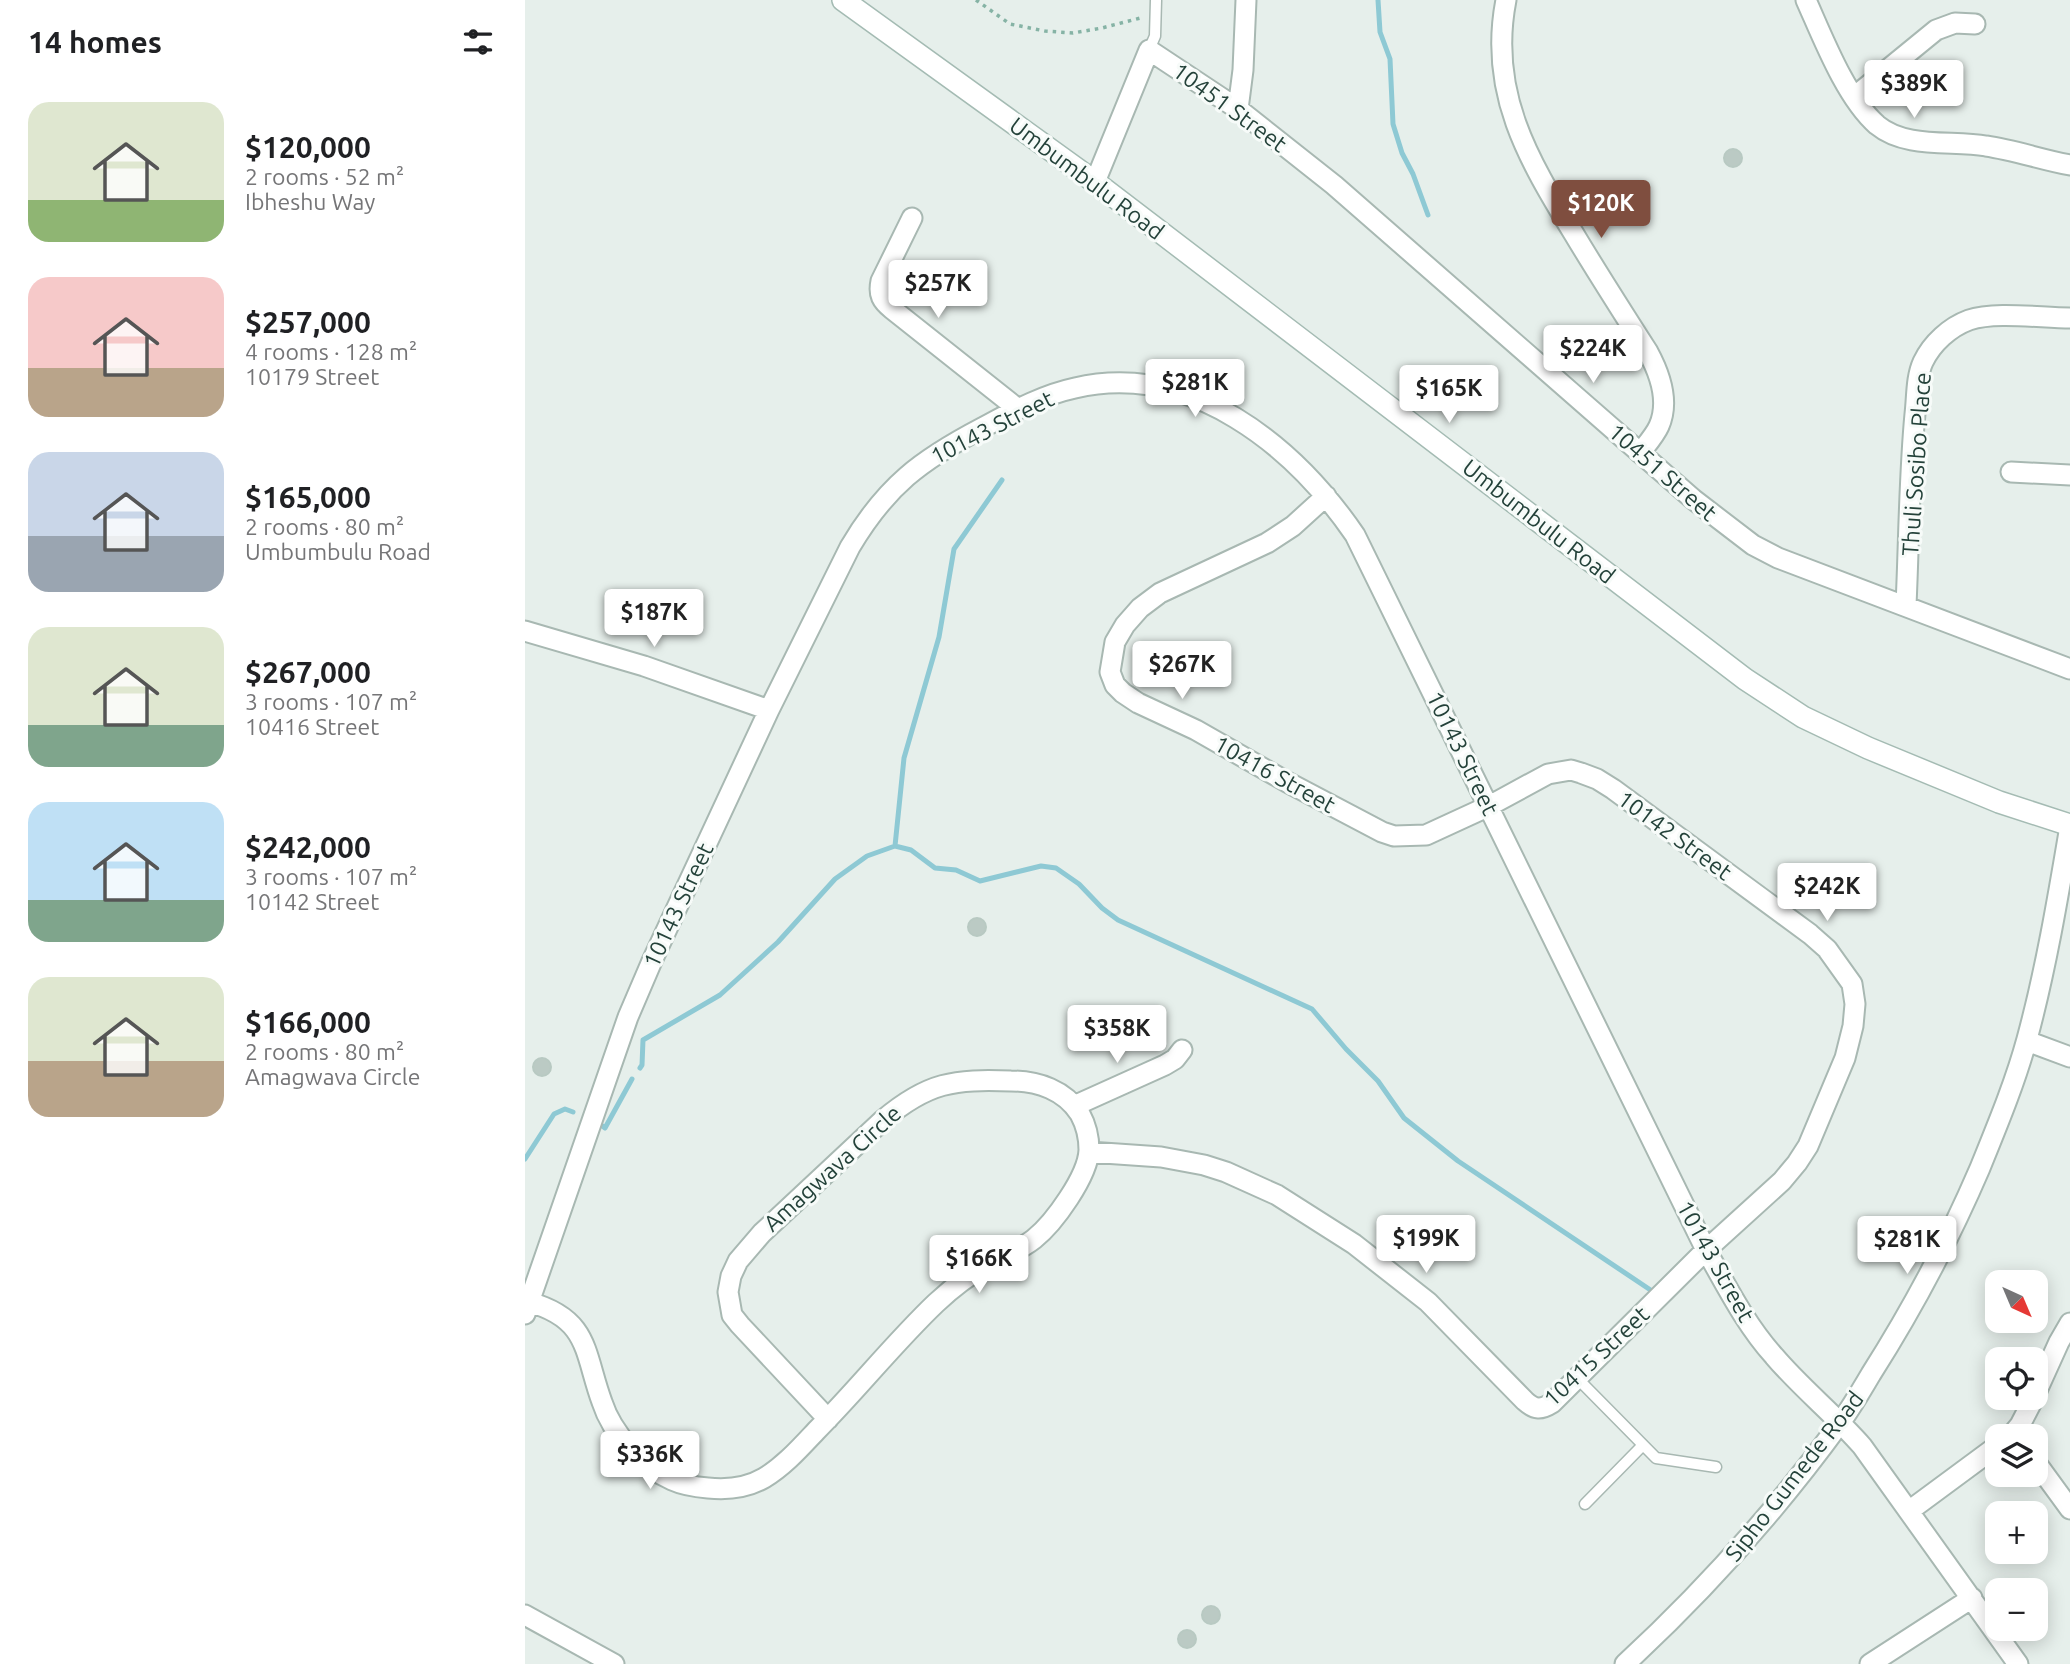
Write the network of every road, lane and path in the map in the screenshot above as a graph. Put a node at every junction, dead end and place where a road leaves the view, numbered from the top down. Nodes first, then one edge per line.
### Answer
1 (843, 0) edge
2 (976, 0) edge
3 (1156, 0) edge
4 (1245, 0) edge
5 (1506, 0) edge
6 (1805, 0) edge
7 (1156, 13) junction
8 (1975, 24) dead end
9 (1149, 50) junction
10 (1854, 97) junction
11 (1238, 109) junction
12 (2070, 166) edge
13 (1095, 182) junction
14 (912, 218) dead end
15 (2070, 318) edge
16 (1018, 409) junction
17 (1640, 453) junction
18 (2011, 472) dead end
19 (2070, 475) edge
20 (1326, 496) junction
21 (1906, 605) junction
22 (525, 631) edge
23 (2070, 669) edge
24 (769, 709) junction
25 (1489, 806) junction
26 (2070, 825) edge
27 (2027, 1041) junction
28 (1182, 1050) dead end
29 (2070, 1056) edge
30 (1074, 1106) junction
31 (1089, 1152) junction
32 (1706, 1250) junction
33 (527, 1308) edge
34 (2070, 1324) edge
35 (2048, 1367) edge
36 (1577, 1377) junction
37 (828, 1419) junction
38 (1841, 1422) junction
39 (1642, 1446) junction
40 (1985, 1455) edge
41 (1716, 1467) dead end
42 (2048, 1479) edge
43 (1585, 1504) dead end
44 (2070, 1509) edge
45 (1909, 1511) junction
46 (1972, 1598) junction
47 (525, 1615) edge
48 (614, 1664) edge
49 (1625, 1664) edge
50 (1870, 1664) edge
51 (2018, 1664) edge

1 - 13 main road, Umbumbulu Road
2 - 7 path
3 - 7 lane
4 - 11 street
5 - 17 street
6 - 10 street
7 - 9 lane
8 - 10 street
9 - 11 street, 10451 Street
9 - 13 street
10 - 12 street
11 - 17 street, 10451 Street
13 - 26 main road, Umbumbulu Road
14 - 16 street
15 - 21 street, Thuli Sosibo Place
16 - 20 street, 10143 Street
16 - 24 street, 10143 Street
17 - 21 street, 10451 Street
18 - 19 street
20 - 25 street, 10143 Street
20 - 25 street, 10416 Street
21 - 23 street, 10451 Street
22 - 24 street
24 - 33 street, 10143 Street
25 - 32 street, 10143 Street
25 - 32 street, 10142 Street
26 - 27 street, Sipho Gumede Road
27 - 29 street
27 - 38 street, Sipho Gumede Road
28 - 30 street
30 - 31 street
30 - 37 street, Amagwava Circle
31 - 36 street, 10415 Street
31 - 37 street
32 - 36 street, 10415 Street
32 - 38 street, 10143 Street
33 - 37 street
34 - 35 street
36 - 39 lane
38 - 45 street, 10143 Street
38 - 49 street, Sipho Gumede Road
39 - 41 lane
39 - 43 lane
40 - 45 street
42 - 44 street
45 - 46 street, 10143 Street
46 - 50 street
46 - 51 street, 10143 Street
47 - 48 street

